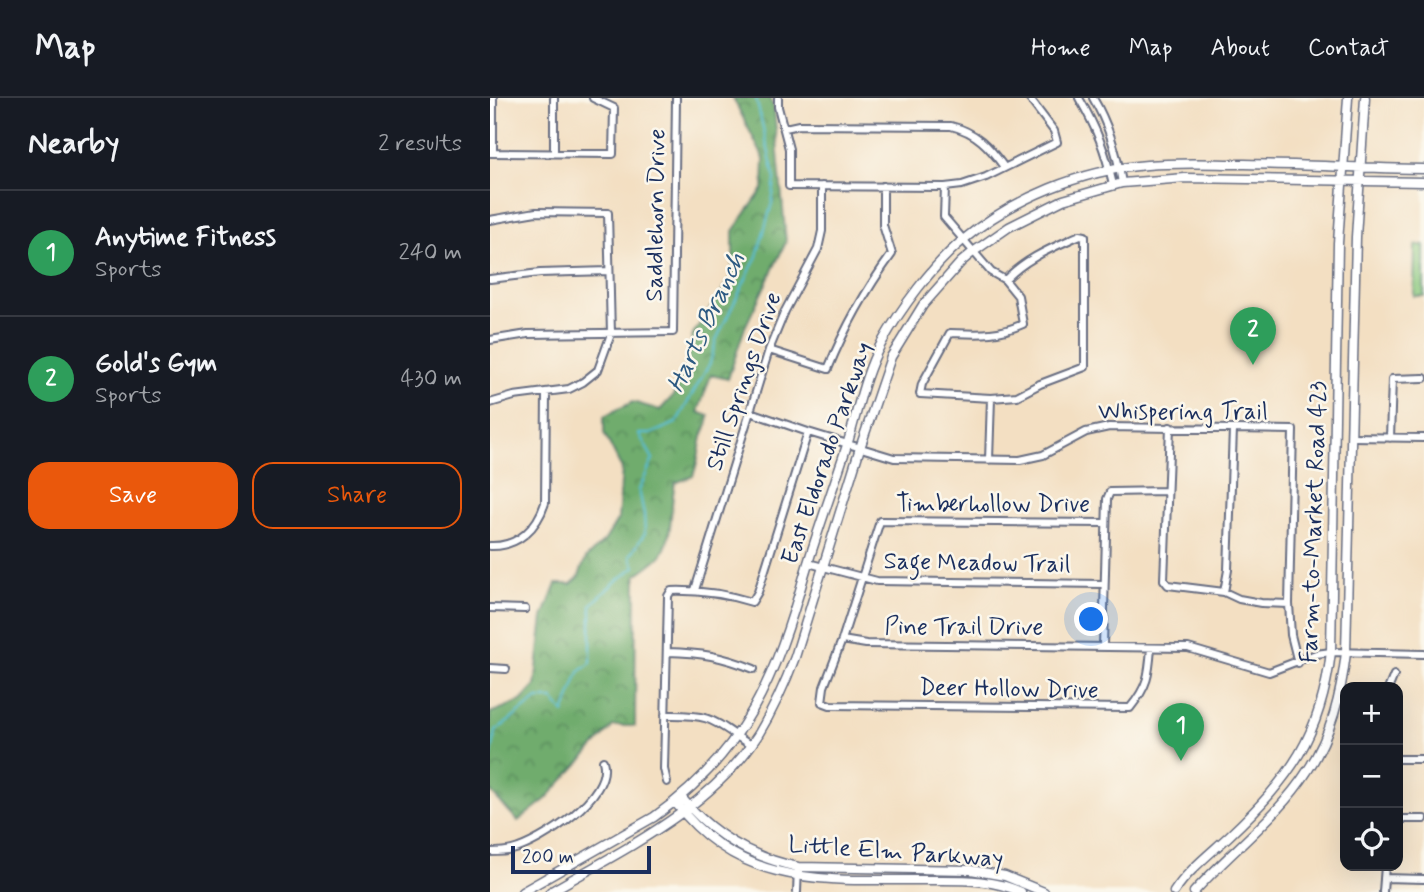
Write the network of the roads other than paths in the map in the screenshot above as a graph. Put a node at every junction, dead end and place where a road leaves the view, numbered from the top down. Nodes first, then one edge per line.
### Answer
1 (493, 98) edge
2 (554, 98) edge
3 (593, 98) edge
4 (676, 98) edge
5 (778, 98) edge
6 (1029, 98) edge
7 (1079, 98) edge
8 (1093, 98) edge
9 (1348, 98) edge
10 (1365, 98) edge
11 (785, 128) junction
12 (491, 153) edge
13 (554, 153) junction
14 (1228, 164) junction
15 (1004, 167) junction
16 (1344, 167) junction
17 (1119, 168) junction
18 (1359, 168) junction
19 (1424, 169) edge
20 (1110, 170) junction
21 (1227, 179) junction
22 (1343, 181) junction
23 (1359, 181) junction
24 (1424, 182) edge
25 (1117, 184) junction
26 (822, 186) junction
27 (883, 186) junction
28 (945, 187) junction
29 (490, 220) edge
30 (963, 240) junction
31 (973, 252) junction
32 (608, 271) junction
33 (490, 279) edge
34 (1004, 280) junction
35 (1338, 321) junction
36 (1354, 321) junction
37 (611, 334) junction
38 (490, 340) edge
39 (769, 350) junction
40 (1424, 378) edge
41 (546, 394) junction
42 (990, 398) junction
43 (490, 403) edge
44 (750, 412) junction
45 (1170, 427) junction
46 (1233, 429) junction
47 (808, 432) junction
48 (1351, 437) junction
49 (1390, 438) junction
50 (1424, 438) edge
51 (847, 444) junction
52 (860, 448) junction
53 (989, 460) junction
54 (1167, 491) junction
55 (1335, 497) junction
56 (1349, 498) junction
57 (1105, 523) junction
58 (490, 546) edge
59 (808, 563) junction
60 (823, 567) junction
61 (860, 577) junction
62 (1104, 584) junction
63 (695, 590) junction
64 (1224, 592) junction
65 (1289, 604) junction
66 (490, 608) edge
67 (525, 609) dead end
68 (842, 640) junction
69 (1103, 646) junction
70 (1151, 648) junction
71 (667, 652) junction
72 (1331, 652) junction
73 (1346, 653) junction
74 (1424, 654) edge
75 (1298, 663) junction
76 (490, 668) edge
77 (506, 669) dead end
78 (754, 669) dead end
79 (1394, 675) dead end
80 (1391, 682) edge
81 (665, 715) junction
82 (737, 736) junction
83 (750, 745) junction
84 (1403, 759) edge
85 (1424, 759) edge
86 (603, 761) dead end
87 (667, 782) dead end
88 (678, 800) junction
89 (1259, 808) junction
90 (687, 811) junction
91 (1268, 817) junction
92 (1403, 819) edge
93 (1424, 819) edge
94 (605, 844) junction
95 (490, 852) edge
96 (612, 857) junction
97 (798, 867) junction
98 (1385, 871) edge
99 (954, 875) junction
100 (798, 877) junction
101 (1384, 878) junction
102 (1424, 879) edge
103 (535, 887) edge
104 (522, 892) edge
105 (543, 892) edge
106 (550, 892) edge
107 (797, 892) edge
108 (1021, 892) edge
109 (1044, 892) edge
110 (1174, 892) edge
111 (1194, 892) edge
112 (1383, 892) edge

1 - 12 street
2 - 13 street
3 - 13 street
4 - 37 street, Saddlehorn Drive
5 - 11 street
6 - 15 street
7 - 20 street
8 - 17 street
9 - 16 main road, Farm-to-Market Road 423
10 - 18 main road, Farm-to-Market Road 423
11 - 15 street
11 - 26 street
12 - 13 street
14 - 16 main road, East Eldorado Parkway
14 - 17 main road, East Eldorado Parkway
14 - 21 main road
15 - 28 street
16 - 18 main road, East Eldorado Parkway
16 - 22 main road, Farm-to-Market Road 423
17 - 20 main road, East Eldorado Parkway
17 - 25 street
18 - 19 main road, East Eldorado Parkway
18 - 23 main road, Farm-to-Market Road 423
20 - 25 street
20 - 30 main road, East Eldorado Parkway
21 - 22 main road, East Eldorado Parkway
21 - 25 main road, East Eldorado Parkway
22 - 23 main road, East Eldorado Parkway
22 - 35 main road, Farm-to-Market Road 423
23 - 24 main road, East Eldorado Parkway
23 - 36 main road, Farm-to-Market Road 423
25 - 31 main road, East Eldorado Parkway
26 - 27 street
26 - 39 street, Still Springs Drive
27 - 28 street
27 - 39 street
28 - 30 street
29 - 32 street
30 - 31 street
30 - 51 main road, East Eldorado Parkway
31 - 34 street
31 - 52 main road, East Eldorado Parkway
32 - 33 street
32 - 37 street
34 - 42 street
34 - 42 street
35 - 36 main road
35 - 55 main road, Farm-to-Market Road 423
36 - 48 main road, Farm-to-Market Road 423
37 - 38 street
37 - 41 street
39 - 44 street, Still Springs Drive
40 - 49 street
41 - 43 street
41 - 58 street
42 - 53 street
44 - 47 street, Whispering Trail
44 - 63 street, Still Springs Drive
45 - 46 street, Whispering Trail
45 - 53 street, Whispering Trail
45 - 54 street
46 - 64 street
46 - 65 street, Whispering Trail
47 - 51 street, Whispering Trail
47 - 63 street
48 - 49 street
48 - 56 main road, Farm-to-Market Road 423
49 - 50 street
51 - 52 street, Whispering Trail
51 - 59 main road, East Eldorado Parkway
52 - 53 street, Whispering Trail
52 - 60 main road, East Eldorado Parkway
54 - 57 street
54 - 64 street
55 - 56 main road
55 - 72 main road, Farm-to-Market Road 423
56 - 73 main road, Farm-to-Market Road 423
57 - 61 street, Timberhollow Drive
57 - 62 street
59 - 60 street, Sage Meadow Trail
59 - 82 main road, East Eldorado Parkway
60 - 61 street, Sage Meadow Trail
60 - 83 main road, East Eldorado Parkway
61 - 62 street, Sage Meadow Trail
61 - 68 street
62 - 69 street
63 - 71 street
64 - 65 street
65 - 75 street
66 - 67 street
68 - 69 street, Pine Trail Drive
68 - 70 street, Deer Hollow Drive
69 - 70 street, Pine Trail Drive
70 - 75 street, Pine Trail Drive
71 - 78 street
71 - 81 street
72 - 73 street
72 - 75 street, Pine Trail Drive
72 - 89 main road, Farm-to-Market Road 423
73 - 74 street
73 - 91 main road, Farm-to-Market Road 423
76 - 77 street
79 - 80 street
81 - 82 street
81 - 87 street
82 - 83 street
82 - 88 main road, East Eldorado Parkway
83 - 90 main road, East Eldorado Parkway
84 - 85 street
86 - 95 street
88 - 90 main road, Little Elm Parkway
88 - 94 main road, East Eldorado Parkway
89 - 91 main road
89 - 110 main road, Farm-to-Market Road 423
90 - 96 main road, East Eldorado Parkway
90 - 97 main road, Little Elm Parkway
90 - 100 main road, Little Elm Parkway
91 - 111 main road, Farm-to-Market Road 423
92 - 93 street
94 - 96 main road
94 - 103 main road, East Eldorado Parkway
96 - 106 main road, East Eldorado Parkway
97 - 99 main road, Little Elm Parkway
97 - 100 street
98 - 101 street
99 - 100 main road, Little Elm Parkway
99 - 108 main road, Little Elm Parkway
99 - 109 main road, Little Elm Parkway
100 - 107 street
101 - 102 street
101 - 112 street
103 - 104 main road, East Eldorado Parkway
103 - 105 street

